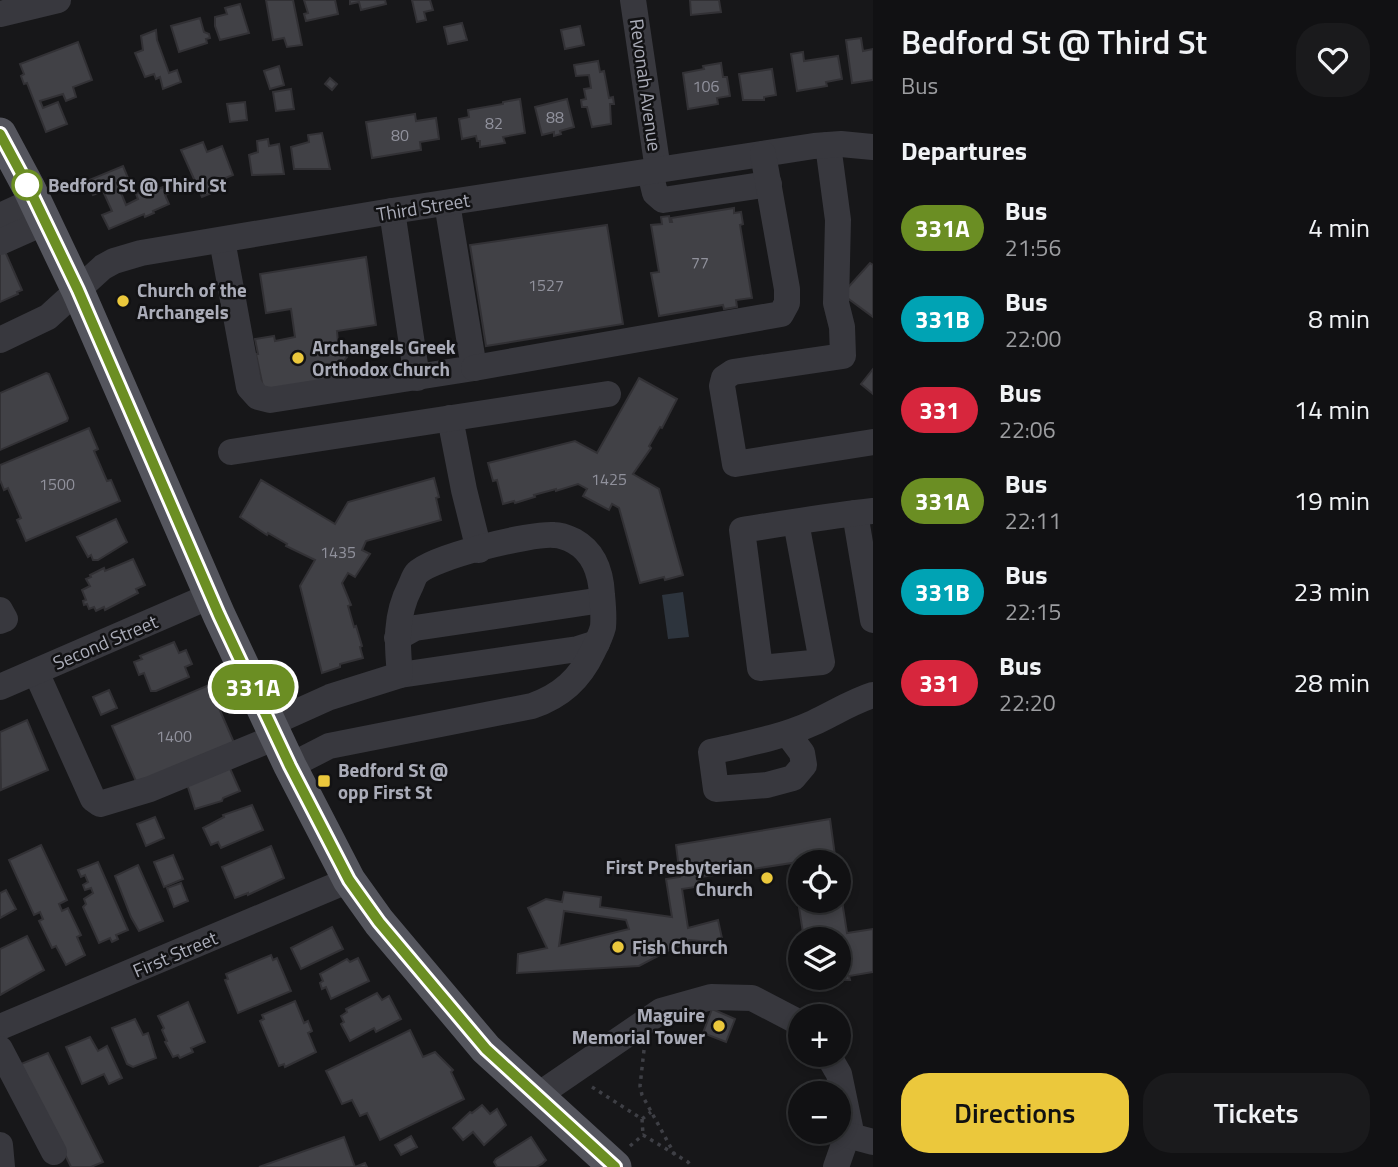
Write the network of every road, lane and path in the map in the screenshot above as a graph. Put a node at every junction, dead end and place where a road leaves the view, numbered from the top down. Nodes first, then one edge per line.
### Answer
1 (58, 0) edge
2 (633, 0) edge
3 (0, 14) edge
4 (0, 134) edge
5 (828, 145) junction
6 (873, 146) edge
7 (763, 154) junction
8 (654, 171) junction
9 (769, 184) junction
10 (447, 203) junction
11 (40, 211) junction
12 (392, 211) junction
13 (0, 216) edge
14 (222, 240) junction
15 (0, 242) edge
16 (78, 290) junction
17 (0, 340) edge
18 (474, 368) junction
19 (417, 378) junction
20 (608, 394) dead end
21 (450, 418) junction
22 (873, 442) edge
23 (231, 452) dead end
24 (864, 512) edge
25 (796, 522) junction
26 (479, 550) junction
27 (210, 596) junction
28 (602, 600) junction
29 (0, 610) edge
30 (873, 620) edge
31 (0, 621) edge
32 (397, 638) junction
33 (597, 643) junction
34 (36, 672) junction
35 (400, 675) junction
36 (0, 687) edge
37 (873, 695) edge
38 (787, 733) dead end
39 (279, 742) junction
40 (349, 880) junction
41 (788, 1017) edge
42 (646, 1021) junction
43 (0, 1027) edge
44 (0, 1049) edge
45 (548, 1088) junction
46 (651, 1111) junction
47 (642, 1119) junction
48 (643, 1135) junction
49 (851, 1136) edge
50 (873, 1142) edge
51 (0, 1144) edge
52 (844, 1144) edge
53 (54, 1152) dead end
54 (675, 1155) junction
55 (623, 1156) edge
56 (2, 1167) edge
57 (692, 1167) edge
58 (836, 1167) edge

1 - 3 street
2 - 8 street, Revonah Avenue
4 - 11 main road
5 - 6 street, Third Street
5 - 7 street, Third Street
5 - 22 street
7 - 8 street, Third Street
7 - 9 street
8 - 9 street
8 - 10 street, Third Street
9 - 18 street
10 - 12 street, Third Street
10 - 18 street
11 - 13 street
11 - 15 street
11 - 16 main road
12 - 14 street, Third Street
12 - 19 street
14 - 16 street, Third Street
14 - 19 street
16 - 17 street, Third Street
16 - 27 main road
18 - 19 street
20 - 21 street
21 - 23 street
21 - 26 street
24 - 25 street
24 - 30 street
25 - 25 street
26 - 28 street
26 - 32 street
27 - 34 street, Second Street
27 - 39 main road
28 - 32 street
28 - 33 street
29 - 31 street
32 - 35 street
33 - 35 street
33 - 39 street
34 - 36 street, Second Street
34 - 39 street
35 - 39 street
37 - 38 street
39 - 40 main road
40 - 43 street, First Street
40 - 45 main road
41 - 42 street
42 - 45 street
42 - 46 path
44 - 53 street
45 - 47 path
45 - 55 main road
46 - 47 path
46 - 54 path
47 - 48 path
48 - 54 path
48 - 55 path
49 - 50 street
51 - 56 street
52 - 58 street
54 - 57 path

